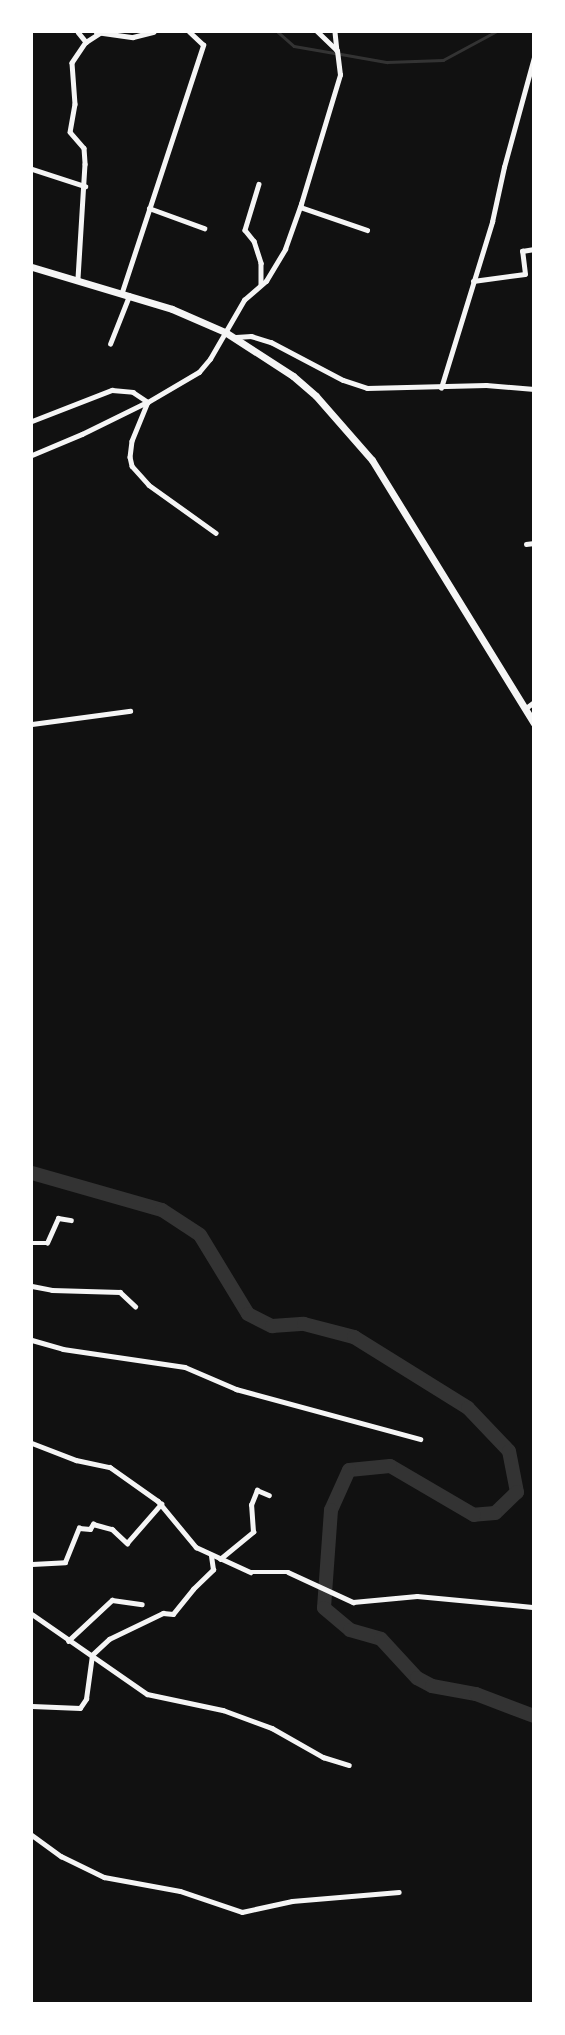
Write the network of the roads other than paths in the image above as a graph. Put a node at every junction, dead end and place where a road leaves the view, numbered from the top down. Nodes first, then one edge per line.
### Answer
1 (78, 32) edge
2 (96, 32) edge
3 (102, 32) edge
4 (153, 32) edge
5 (189, 32) edge
6 (317, 32) edge
7 (335, 32) edge
8 (86, 43) junction
9 (337, 51) junction
10 (534, 57) edge
11 (32, 169) edge
12 (259, 184) dead end
13 (85, 186) junction
14 (149, 208) junction
15 (300, 208) junction
16 (204, 228) dead end
17 (368, 230) dead end
18 (534, 249) edge
19 (32, 267) edge
20 (78, 279) junction
21 (473, 281) junction
22 (261, 285) junction
23 (125, 294) junction
24 (225, 332) junction
25 (235, 337) junction
26 (110, 344) dead end
27 (442, 388) junction
28 (534, 389) edge
29 (148, 402) junction
30 (32, 421) edge
31 (32, 455) edge
32 (216, 533) dead end
33 (534, 543) edge
34 (526, 544) dead end
35 (534, 702) edge
36 (529, 709) edge
37 (130, 711) dead end
38 (534, 723) edge
39 (32, 724) edge
40 (71, 1220) dead end
41 (32, 1243) edge
42 (32, 1286) edge
43 (135, 1307) dead end
44 (32, 1340) edge
45 (420, 1439) dead end
46 (32, 1443) edge
47 (269, 1495) dead end
48 (160, 1504) junction
49 (211, 1556) junction
50 (220, 1560) junction
51 (32, 1564) edge
52 (142, 1604) dead end
53 (534, 1607) edge
54 (32, 1615) edge
55 (68, 1641) junction
56 (92, 1655) junction
57 (32, 1706) edge
58 (349, 1765) dead end
59 (32, 1835) edge
60 (399, 1892) dead end

1 - 8 street
2 - 3 street
3 - 4 street
3 - 8 street
5 - 14 street
6 - 9 street
7 - 9 street
8 - 13 street
9 - 15 street
10 - 21 street
11 - 13 street
12 - 22 street
13 - 20 street
14 - 16 street
14 - 23 street
15 - 17 street
15 - 22 street
18 - 21 street
19 - 20 highway
20 - 23 highway
21 - 27 street
22 - 24 street
23 - 24 highway
23 - 26 street
24 - 25 highway
24 - 29 street
25 - 27 street
25 - 36 highway
27 - 28 street
29 - 30 street
29 - 31 street
29 - 32 street
33 - 34 street
35 - 36 street
36 - 38 highway
37 - 39 street
40 - 41 street
42 - 43 street
44 - 45 street
46 - 48 street
47 - 50 street
48 - 49 street
48 - 51 street
49 - 50 street
49 - 56 street
50 - 53 street
52 - 55 street
54 - 55 street
55 - 56 street
56 - 57 street
56 - 58 street
59 - 60 street

